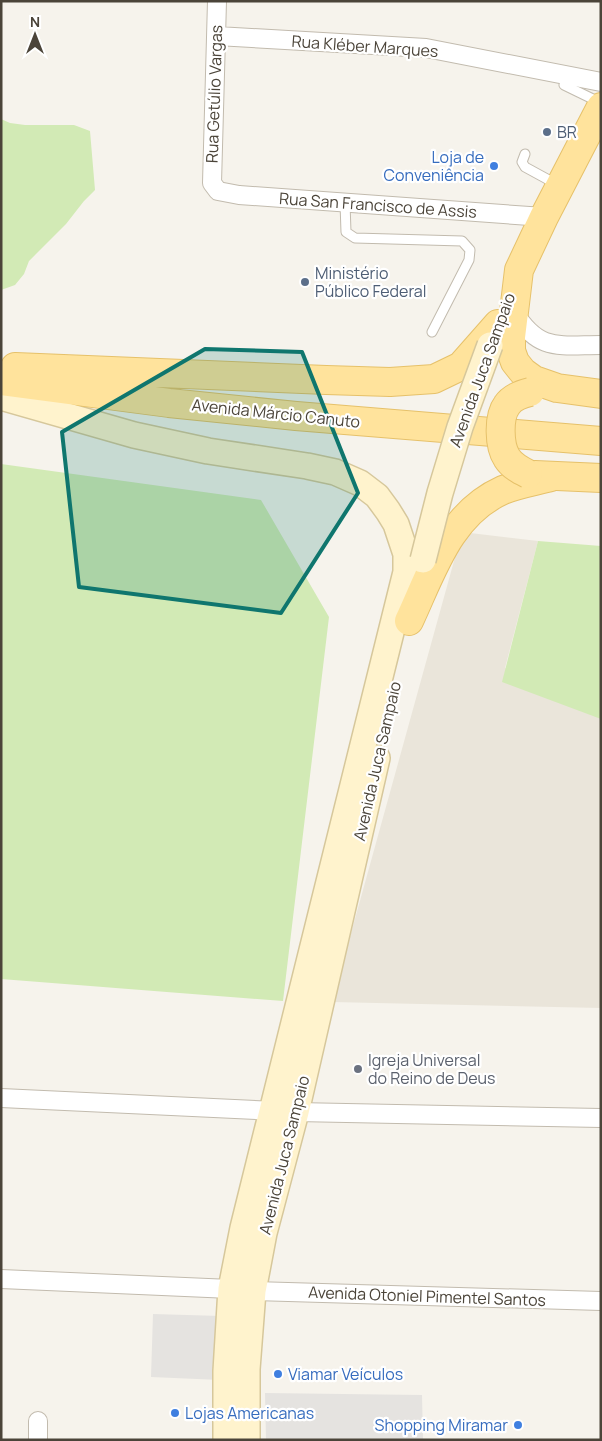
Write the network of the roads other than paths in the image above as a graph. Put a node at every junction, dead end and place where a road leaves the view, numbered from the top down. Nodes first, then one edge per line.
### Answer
1 (217, 1) edge
2 (216, 36) junction
3 (601, 82) edge
4 (565, 84) junction
5 (601, 102) edge
6 (601, 107) edge
7 (525, 154) dead end
8 (561, 186) junction
9 (213, 187) joint
10 (345, 202) junction
11 (544, 217) junction
12 (501, 327) junction
13 (432, 332) dead end
14 (601, 345) edge
15 (1, 367) edge
16 (1, 382) edge
17 (557, 388) junction
18 (601, 394) edge
19 (1, 397) edge
20 (601, 441) edge
21 (540, 475) junction
22 (601, 478) edge
23 (409, 621) junction
24 (1, 1098) edge
25 (284, 1111) junction
26 (601, 1118) edge
27 (1, 1279) edge
28 (242, 1290) junction
29 (601, 1301) edge
30 (38, 1421) dead end
31 (38, 1440) edge
32 (226, 1440) edge
33 (247, 1440) edge

1 - 2 street, Rua Getúlio Vargas
2 - 4 street, Rua Kléber Marques
2 - 9 street, Rua Getúlio Vargas
3 - 4 street, Rua Kléber Marques
4 - 5 lane
6 - 8 main road
7 - 8 lane
8 - 11 main road
9 - 10 street, Rua San Francisco de Assis
10 - 11 street, Rua San Francisco de Assis
10 - 13 lane
11 - 12 main road
12 - 14 street
12 - 15 main road
12 - 17 main road
12 - 23 main road, Avenida Juca Sampaio, bridge
16 - 20 main road, Avenida Márcio Canuto
17 - 18 main road
17 - 21 main road, bridge
19 - 25 main road, Avenida Juca Sampaio
21 - 22 main road
21 - 23 main road
23 - 25 main road, Avenida Juca Sampaio
24 - 25 street
25 - 26 street
25 - 28 main road, Avenida Juca Sampaio
27 - 28 street, Avenida Otoniel Pimentel Santos
28 - 29 street, Avenida Otoniel Pimentel Santos
28 - 32 main road, Avenida Juca Sampaio
28 - 33 main road, Avenida Juca Sampaio
30 - 31 street

